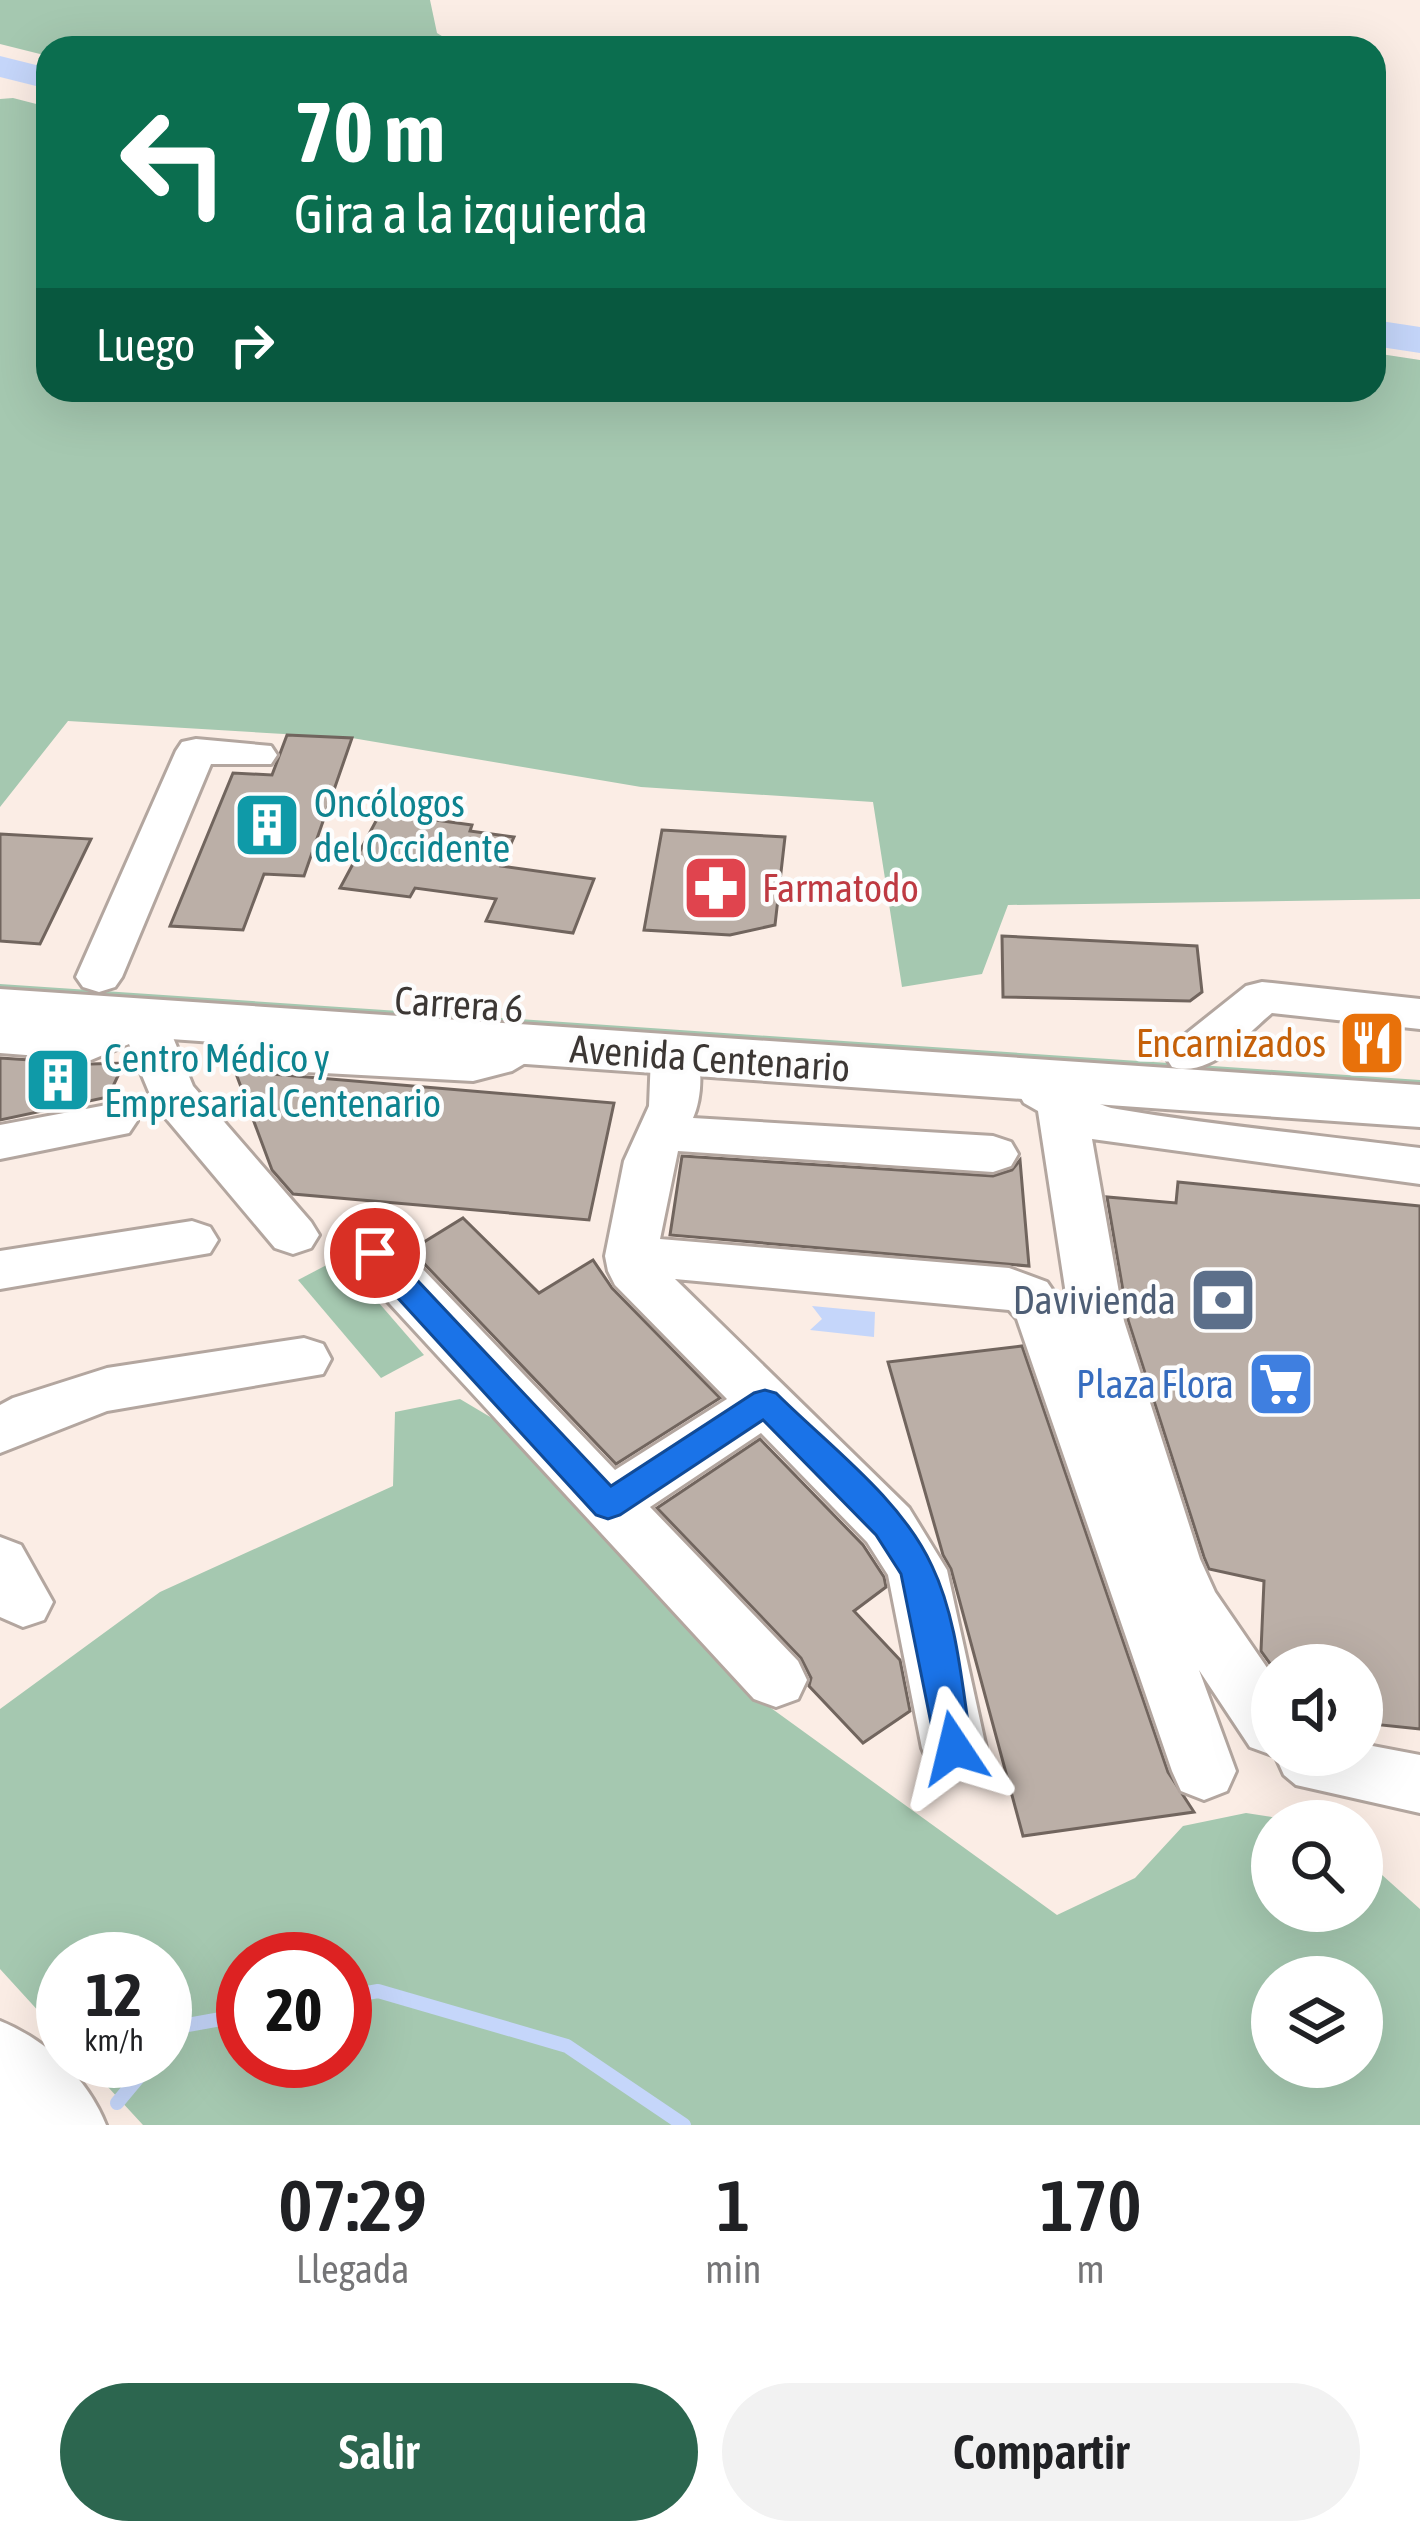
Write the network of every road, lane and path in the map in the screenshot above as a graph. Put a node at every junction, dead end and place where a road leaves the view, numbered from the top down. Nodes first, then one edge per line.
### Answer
1 (257, 755) dead end
2 (0, 972) edge
3 (99, 977) junction
4 (0, 1008) edge
5 (1420, 1014) edge
6 (143, 1017) junction
7 (0, 1036) edge
8 (675, 1055) junction
9 (1189, 1056) junction
10 (1420, 1067) edge
11 (1041, 1091) junction
12 (1420, 1106) edge
13 (112, 1121) dead end
14 (660, 1133) junction
15 (0, 1142) edge
16 (993, 1154) dead end
17 (1420, 1166) edge
18 (293, 1235) dead end
19 (192, 1240) dead end
20 (375, 1253) dead end
21 (631, 1256) junction
22 (0, 1270) edge
23 (304, 1359) dead end
24 (765, 1402) junction
25 (0, 1431) edge
26 (608, 1505) junction
27 (776, 1680) dead end
28 (1251, 1696) edge
29 (954, 1748) dead end
30 (1204, 1771) dead end
31 (1377, 1776) edge
32 (1420, 1784) edge
33 (0, 2065) edge
34 (61, 2125) edge

1 - 3 lane
2 - 3 main road, Carrera 6
3 - 9 main road, Carrera 6
4 - 6 main road, Avenida Centenario
5 - 9 lane
6 - 7 lane
6 - 8 main road, Avenida Centenario
6 - 18 lane
8 - 11 main road, Avenida Centenario
8 - 14 lane
9 - 10 main road, Carrera 6
11 - 12 main road, Avenida Centenario
11 - 17 lane
11 - 28 lane
13 - 15 lane
14 - 16 lane
14 - 21 lane
19 - 22 lane
20 - 26 lane
21 - 24 lane
21 - 30 lane
23 - 25 lane
24 - 26 lane
24 - 29 lane
26 - 27 lane
31 - 32 lane
33 - 34 main road

